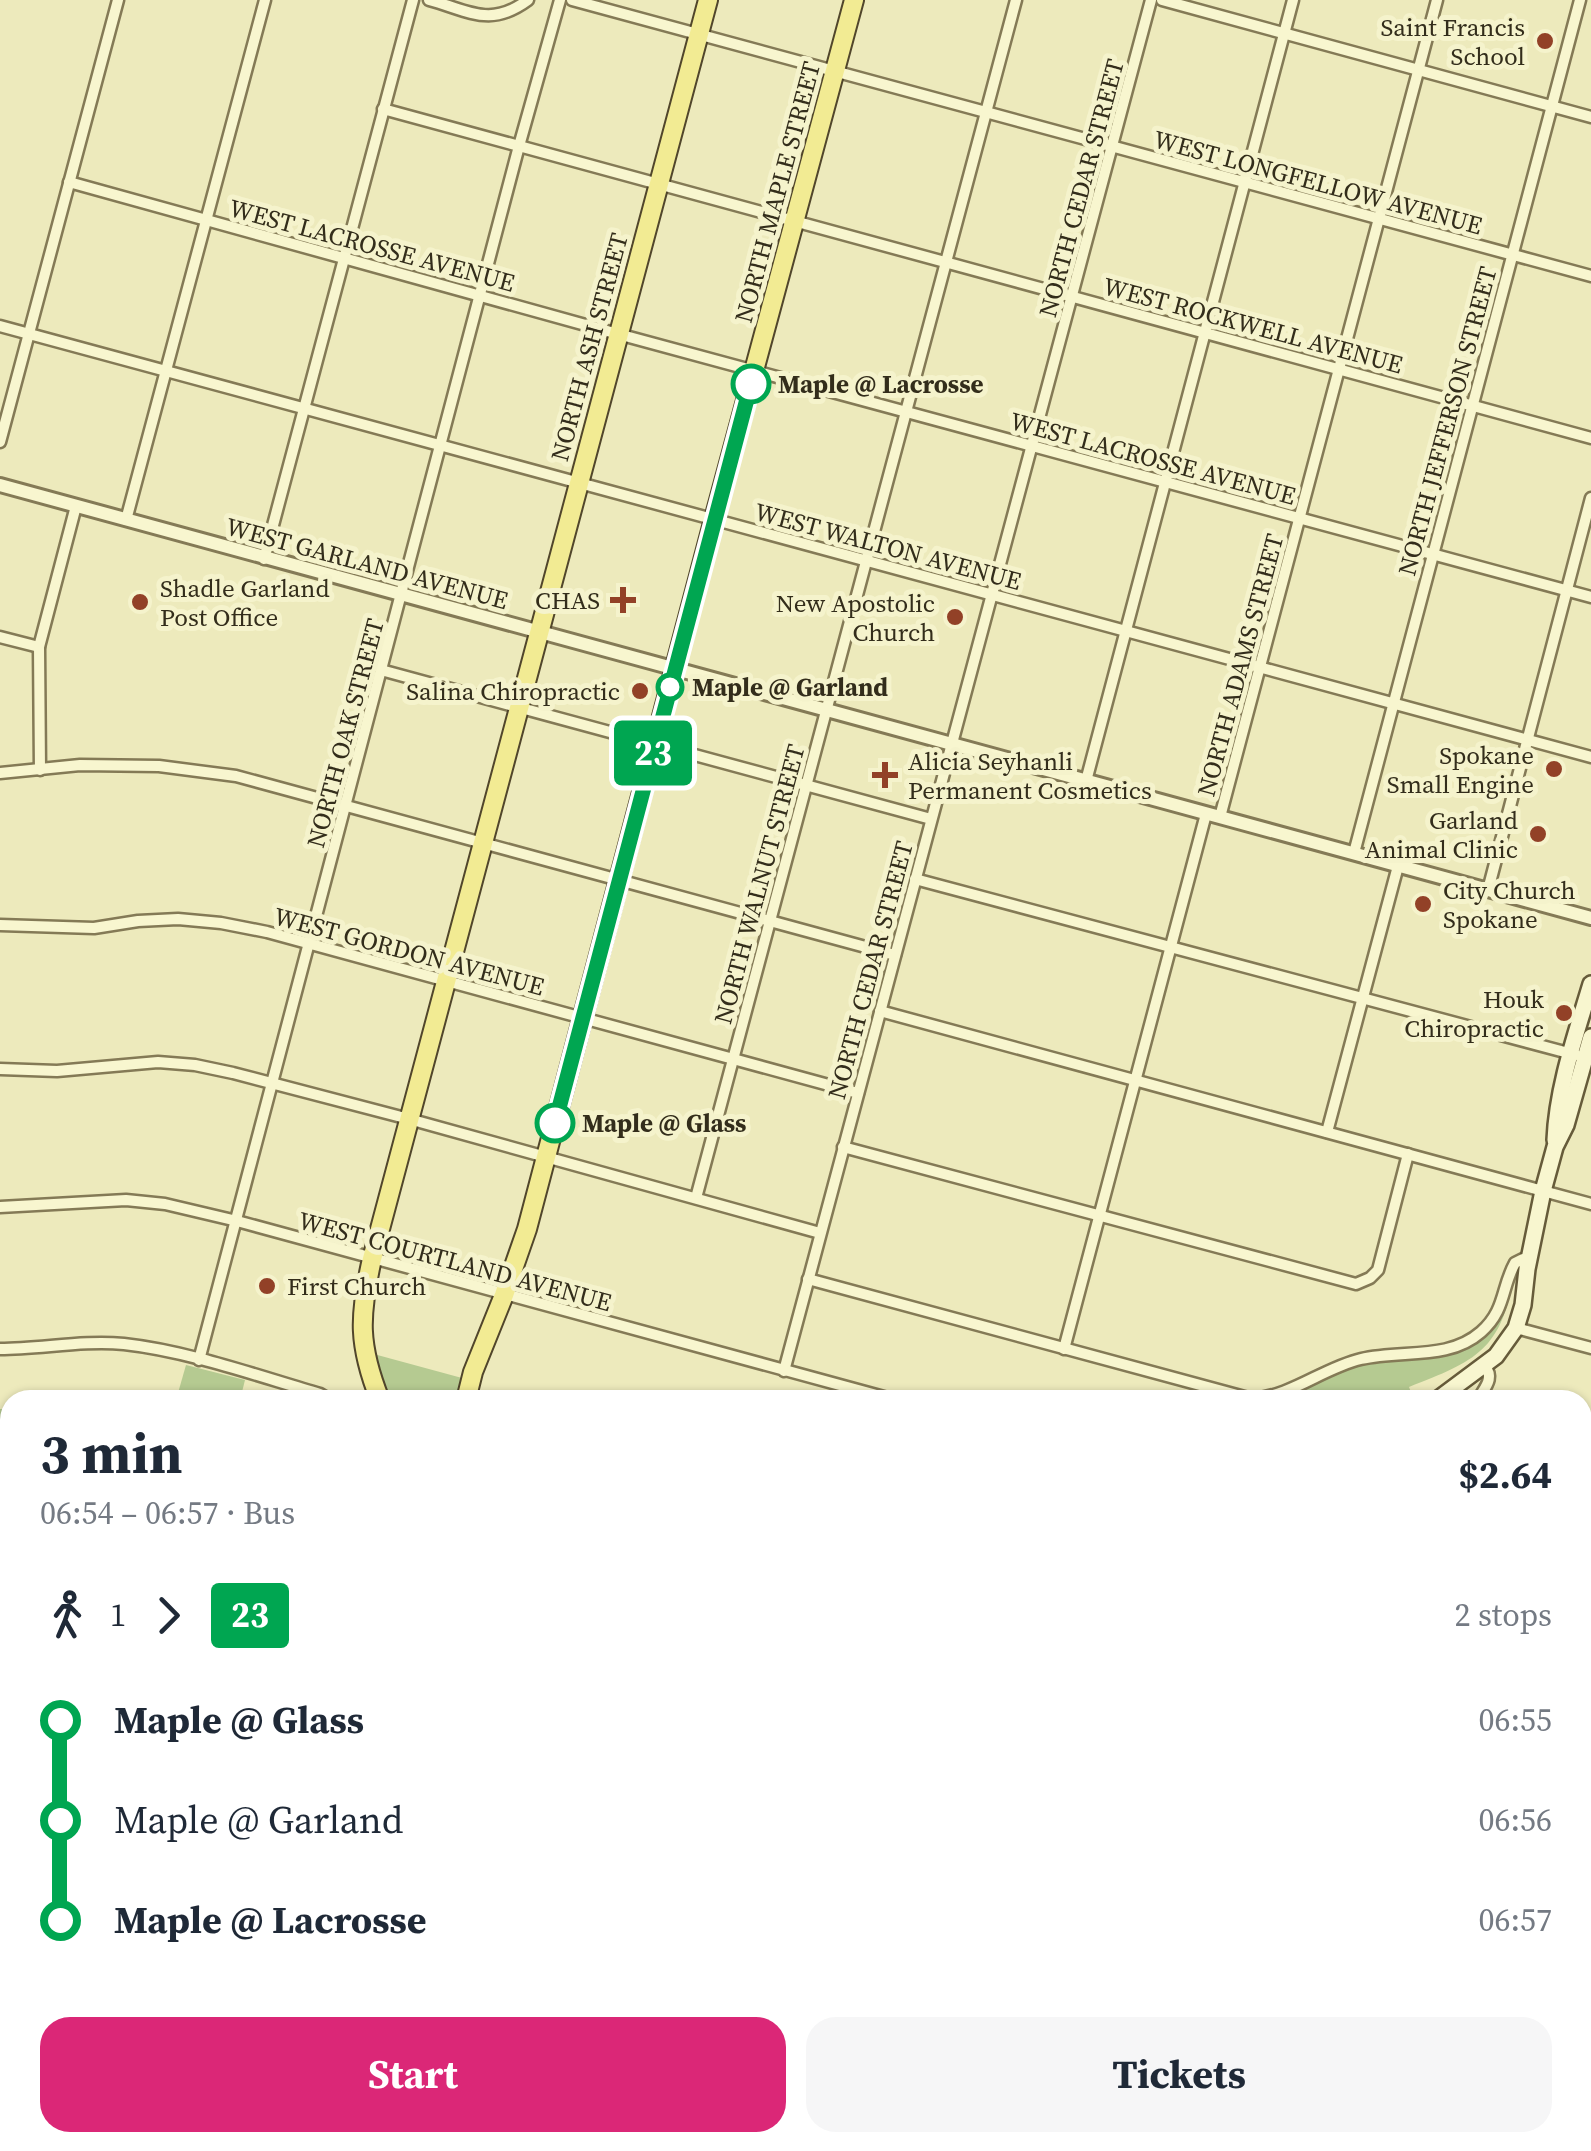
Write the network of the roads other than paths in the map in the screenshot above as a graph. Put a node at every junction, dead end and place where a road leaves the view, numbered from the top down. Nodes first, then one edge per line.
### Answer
1 (118, 0) edge
2 (265, 0) edge
3 (412, 0) edge
4 (428, 0) edge
5 (528, 0) edge
6 (560, 0) edge
7 (572, 0) edge
8 (708, 0) edge
9 (854, 0) edge
10 (1016, 0) edge
11 (1152, 0) edge
12 (1162, 0) edge
13 (1293, 0) edge
14 (1437, 0) edge
15 (1580, 0) edge
16 (1284, 33) junction
17 (698, 34) junction
18 (1418, 69) junction
19 (835, 71) junction
20 (1551, 106) junction
21 (383, 109) junction
22 (986, 112) junction
23 (1591, 116) edge
24 (519, 146) junction
25 (1113, 147) junction
26 (69, 182) junction
27 (1244, 182) junction
28 (659, 184) junction
29 (1378, 219) junction
30 (206, 220) junction
31 (795, 222) junction
32 (1512, 254) junction
33 (344, 259) junction
34 (946, 262) junction
35 (1591, 276) edge
36 (481, 296) junction
37 (1073, 297) junction
38 (0, 326) edge
39 (30, 334) junction
40 (618, 334) junction
41 (1205, 334) junction
42 (166, 370) junction
43 (754, 370) junction
44 (1339, 370) junction
45 (1472, 406) junction
46 (304, 407) junction
47 (905, 411) junction
48 (1591, 438) edge
49 (0, 442) edge
50 (441, 445) junction
51 (1032, 446) junction
52 (1166, 482) junction
53 (579, 483) junction
54 (0, 486) edge
55 (1591, 498) edge
56 (76, 506) junction
57 (1300, 518) junction
58 (126, 520) junction
59 (714, 520) junction
60 (1432, 554) junction
61 (264, 558) junction
62 (865, 560) junction
63 (1568, 591) junction
64 (992, 595) junction
65 (401, 596) junction
66 (1591, 597) edge
67 (1126, 631) junction
68 (538, 633) junction
69 (0, 637) edge
70 (40, 647) junction
71 (1260, 669) junction
72 (382, 670) junction
73 (675, 670) junction
74 (1392, 704) junction
75 (518, 708) junction
76 (826, 711) junction
77 (1528, 740) junction
78 (951, 744) junction
79 (656, 745) junction
80 (1591, 757) edge
81 (40, 770) junction
82 (0, 773) edge
83 (1086, 781) junction
84 (806, 785) junction
85 (346, 805) junction
86 (1213, 816) junction
87 (931, 819) junction
88 (482, 842) junction
89 (1354, 853) junction
90 (1398, 866) junction
91 (915, 879) junction
92 (620, 880) junction
93 (1488, 890) junction
94 (1591, 918) edge
95 (770, 921) junction
96 (0, 925) edge
97 (310, 944) junction
98 (1171, 948) junction
99 (895, 955) junction
100 (445, 981) junction
101 (1591, 984) edge
102 (1362, 998) junction
103 (880, 1011) junction
104 (583, 1018) junction
105 (1591, 1037) edge
106 (1582, 1057) edge
107 (733, 1060) junction
108 (0, 1070) edge
109 (1134, 1080) junction
110 (273, 1083) junction
111 (858, 1094) junction
112 (410, 1120) junction
113 (1327, 1132) junction
114 (843, 1147) junction
115 (1408, 1154) junction
116 (546, 1157) junction
117 (1543, 1191) junction
118 (696, 1198) junction
119 (1591, 1204) edge
120 (0, 1207) edge
121 (1099, 1215) junction
122 (237, 1221) junction
123 (820, 1233) junction
124 (372, 1259) junction
125 (1528, 1260) junction
126 (808, 1279) junction
127 (504, 1295) junction
128 (1516, 1328) junction
129 (1591, 1348) edge
130 (0, 1349) edge
131 (1064, 1349) junction
132 (199, 1360) junction
133 (1485, 1366) junction
134 (784, 1370) junction
135 (306, 1390) edge
136 (376, 1390) edge
137 (468, 1390) edge
138 (858, 1390) edge
139 (1213, 1390) edge
140 (1287, 1390) edge
141 (1452, 1390) edge
142 (1484, 1390) edge

1 - 26 street
2 - 30 street
3 - 21 street
4 - 5 street
6 - 24 street, NORTH OAK STREET
7 - 17 street, WEST LONGFELLOW AVENUE
8 - 17 main road, NORTH ASH STREET
9 - 19 main road, NORTH MAPLE STREET
10 - 22 street, NORTH WALNUT STREET
11 - 25 street, NORTH CEDAR STREET
12 - 16 street
13 - 16 street
14 - 18 street, NORTH ADAMS STREET
15 - 20 street, NORTH JEFFERSON STREET
16 - 18 street
16 - 27 street
17 - 19 street, WEST LONGFELLOW AVENUE
17 - 28 main road, NORTH ASH STREET
18 - 20 street
18 - 29 street, NORTH ADAMS STREET
19 - 22 street, WEST LONGFELLOW AVENUE
19 - 31 main road, NORTH MAPLE STREET
20 - 23 street
20 - 32 street, NORTH JEFFERSON STREET
21 - 24 street, WEST ROCKWELL AVENUE
21 - 33 street
22 - 25 street, WEST LONGFELLOW AVENUE
22 - 34 street, NORTH WALNUT STREET
24 - 28 street, WEST ROCKWELL AVENUE
24 - 36 street, NORTH OAK STREET
25 - 27 street, WEST LONGFELLOW AVENUE
25 - 37 street, NORTH CEDAR STREET
26 - 30 street, WEST LACROSSE AVENUE
26 - 39 street
27 - 29 street, WEST LONGFELLOW AVENUE
27 - 41 street
28 - 31 street, WEST ROCKWELL AVENUE
28 - 40 main road, NORTH ASH STREET
29 - 32 street, WEST LONGFELLOW AVENUE
29 - 44 street, NORTH ADAMS STREET
30 - 33 street, WEST LACROSSE AVENUE
30 - 42 street
31 - 34 street, WEST ROCKWELL AVENUE
31 - 43 main road, NORTH MAPLE STREET
32 - 35 street, WEST LONGFELLOW AVENUE
32 - 45 street, NORTH JEFFERSON STREET
33 - 36 street, WEST LACROSSE AVENUE
33 - 46 street
34 - 37 street, WEST ROCKWELL AVENUE
34 - 47 street, NORTH WALNUT STREET
36 - 40 street, WEST LACROSSE AVENUE
36 - 50 street, NORTH OAK STREET
37 - 41 street, WEST ROCKWELL AVENUE
37 - 51 street, NORTH CEDAR STREET
38 - 39 street, WEST WALTON AVENUE
39 - 42 street, WEST WALTON AVENUE
39 - 49 street
40 - 43 street, WEST LACROSSE AVENUE
40 - 53 main road, NORTH ASH STREET
41 - 44 street, WEST ROCKWELL AVENUE
41 - 52 street
42 - 46 street, WEST WALTON AVENUE
42 - 58 street
43 - 47 street, WEST LACROSSE AVENUE
43 - 59 main road, NORTH MAPLE STREET
44 - 45 street, WEST ROCKWELL AVENUE
44 - 57 street, NORTH ADAMS STREET
45 - 48 street, WEST ROCKWELL AVENUE
45 - 60 street, NORTH JEFFERSON STREET
46 - 50 street, WEST WALTON AVENUE
46 - 61 street
47 - 51 street, WEST LACROSSE AVENUE
47 - 62 street, NORTH WALNUT STREET
50 - 53 street, WEST WALTON AVENUE
50 - 65 street, NORTH OAK STREET
51 - 52 street, WEST LACROSSE AVENUE
51 - 64 street, NORTH CEDAR STREET
52 - 57 street, WEST LACROSSE AVENUE
52 - 67 street
53 - 59 street, WEST WALTON AVENUE
53 - 68 main road, NORTH ASH STREET
54 - 56 street, WEST GARLAND AVENUE
55 - 63 street
56 - 58 street, WEST GARLAND AVENUE
56 - 70 street
57 - 60 street, WEST LACROSSE AVENUE
57 - 71 street, NORTH ADAMS STREET
58 - 61 street, WEST GARLAND AVENUE
59 - 62 street, WEST WALTON AVENUE
59 - 73 main road, NORTH MAPLE STREET
60 - 63 street, WEST LACROSSE AVENUE
60 - 74 street, NORTH JEFFERSON STREET
61 - 65 street, WEST GARLAND AVENUE
62 - 64 street, WEST WALTON AVENUE
62 - 76 street, NORTH WALNUT STREET
63 - 66 street, WEST LACROSSE AVENUE
63 - 77 street
64 - 67 street, WEST WALTON AVENUE
64 - 78 street, NORTH CEDAR STREET
65 - 68 street, WEST GARLAND AVENUE
65 - 72 street, NORTH OAK STREET
67 - 71 street, WEST WALTON AVENUE
67 - 83 street
68 - 73 street, WEST GARLAND AVENUE
68 - 75 main road, NORTH ASH STREET
69 - 70 street
70 - 81 street
71 - 74 street, WEST WALTON AVENUE
71 - 86 street, NORTH ADAMS STREET
72 - 75 street
72 - 85 street, NORTH OAK STREET
73 - 76 street, WEST GARLAND AVENUE
73 - 79 main road, NORTH MAPLE STREET
74 - 77 street, WEST WALTON AVENUE
74 - 89 street, NORTH JEFFERSON STREET
75 - 79 street
75 - 88 main road, NORTH ASH STREET
76 - 78 street, WEST GARLAND AVENUE
76 - 84 street, NORTH WALNUT STREET
77 - 80 street, WEST WALTON AVENUE
77 - 93 street
78 - 83 street, WEST GARLAND AVENUE
78 - 87 street, NORTH CEDAR STREET
79 - 84 street
79 - 92 main road, NORTH MAPLE STREET
81 - 82 street
81 - 85 street
83 - 86 street, WEST GARLAND AVENUE
84 - 87 street
84 - 95 street, NORTH WALNUT STREET
85 - 88 street
85 - 97 street, NORTH OAK STREET
86 - 89 street, WEST GARLAND AVENUE
86 - 98 street
87 - 91 street, NORTH CEDAR STREET
88 - 92 street
88 - 100 main road, NORTH ASH STREET
89 - 90 street, WEST GARLAND AVENUE
90 - 93 street, WEST GARLAND AVENUE
90 - 102 street
91 - 98 street
91 - 99 street, NORTH CEDAR STREET
92 - 95 street
92 - 104 main road, NORTH MAPLE STREET
93 - 94 street, WEST GARLAND AVENUE
95 - 99 street
95 - 107 street, NORTH WALNUT STREET
96 - 97 street, WEST GORDON AVENUE
97 - 100 street, WEST GORDON AVENUE
97 - 110 street, NORTH OAK STREET
98 - 102 street
98 - 109 street
99 - 103 street, NORTH CEDAR STREET
100 - 104 street, WEST GORDON AVENUE
100 - 112 main road, NORTH ASH STREET
101 - 106 main road
102 - 106 street
102 - 113 street
103 - 109 street
103 - 111 street, NORTH CEDAR STREET
104 - 107 street, WEST GORDON AVENUE
104 - 116 main road, NORTH MAPLE STREET
105 - 106 main road
106 - 117 main road
107 - 111 street, WEST GORDON AVENUE
107 - 118 street, NORTH WALNUT STREET
108 - 110 street
109 - 113 street
109 - 121 street
110 - 112 street
110 - 122 street, NORTH OAK STREET
111 - 114 street, NORTH CEDAR STREET
112 - 116 street
112 - 124 main road, NORTH ASH STREET
113 - 115 street
114 - 121 street
114 - 123 street, NORTH CEDAR STREET
115 - 117 street
115 - 121 street
116 - 118 street
116 - 127 main road, NORTH MAPLE STREET
117 - 119 street
117 - 125 main road
118 - 123 street
120 - 122 street, WEST COURTLAND AVENUE
121 - 131 street
122 - 124 street, WEST COURTLAND AVENUE
122 - 132 street, NORTH OAK STREET
123 - 126 street, NORTH CEDAR STREET
124 - 127 street, WEST COURTLAND AVENUE
124 - 136 main road, NORTH ASH STREET
125 - 128 main road
125 - 140 street
126 - 131 street
126 - 134 street, NORTH CEDAR STREET
127 - 134 street, WEST COURTLAND AVENUE
127 - 137 main road, NORTH MAPLE STREET
128 - 129 street
128 - 133 main road
130 - 132 street
131 - 139 street
132 - 135 street
133 - 141 main road
133 - 142 street
134 - 138 street, WEST COURTLAND AVENUE

